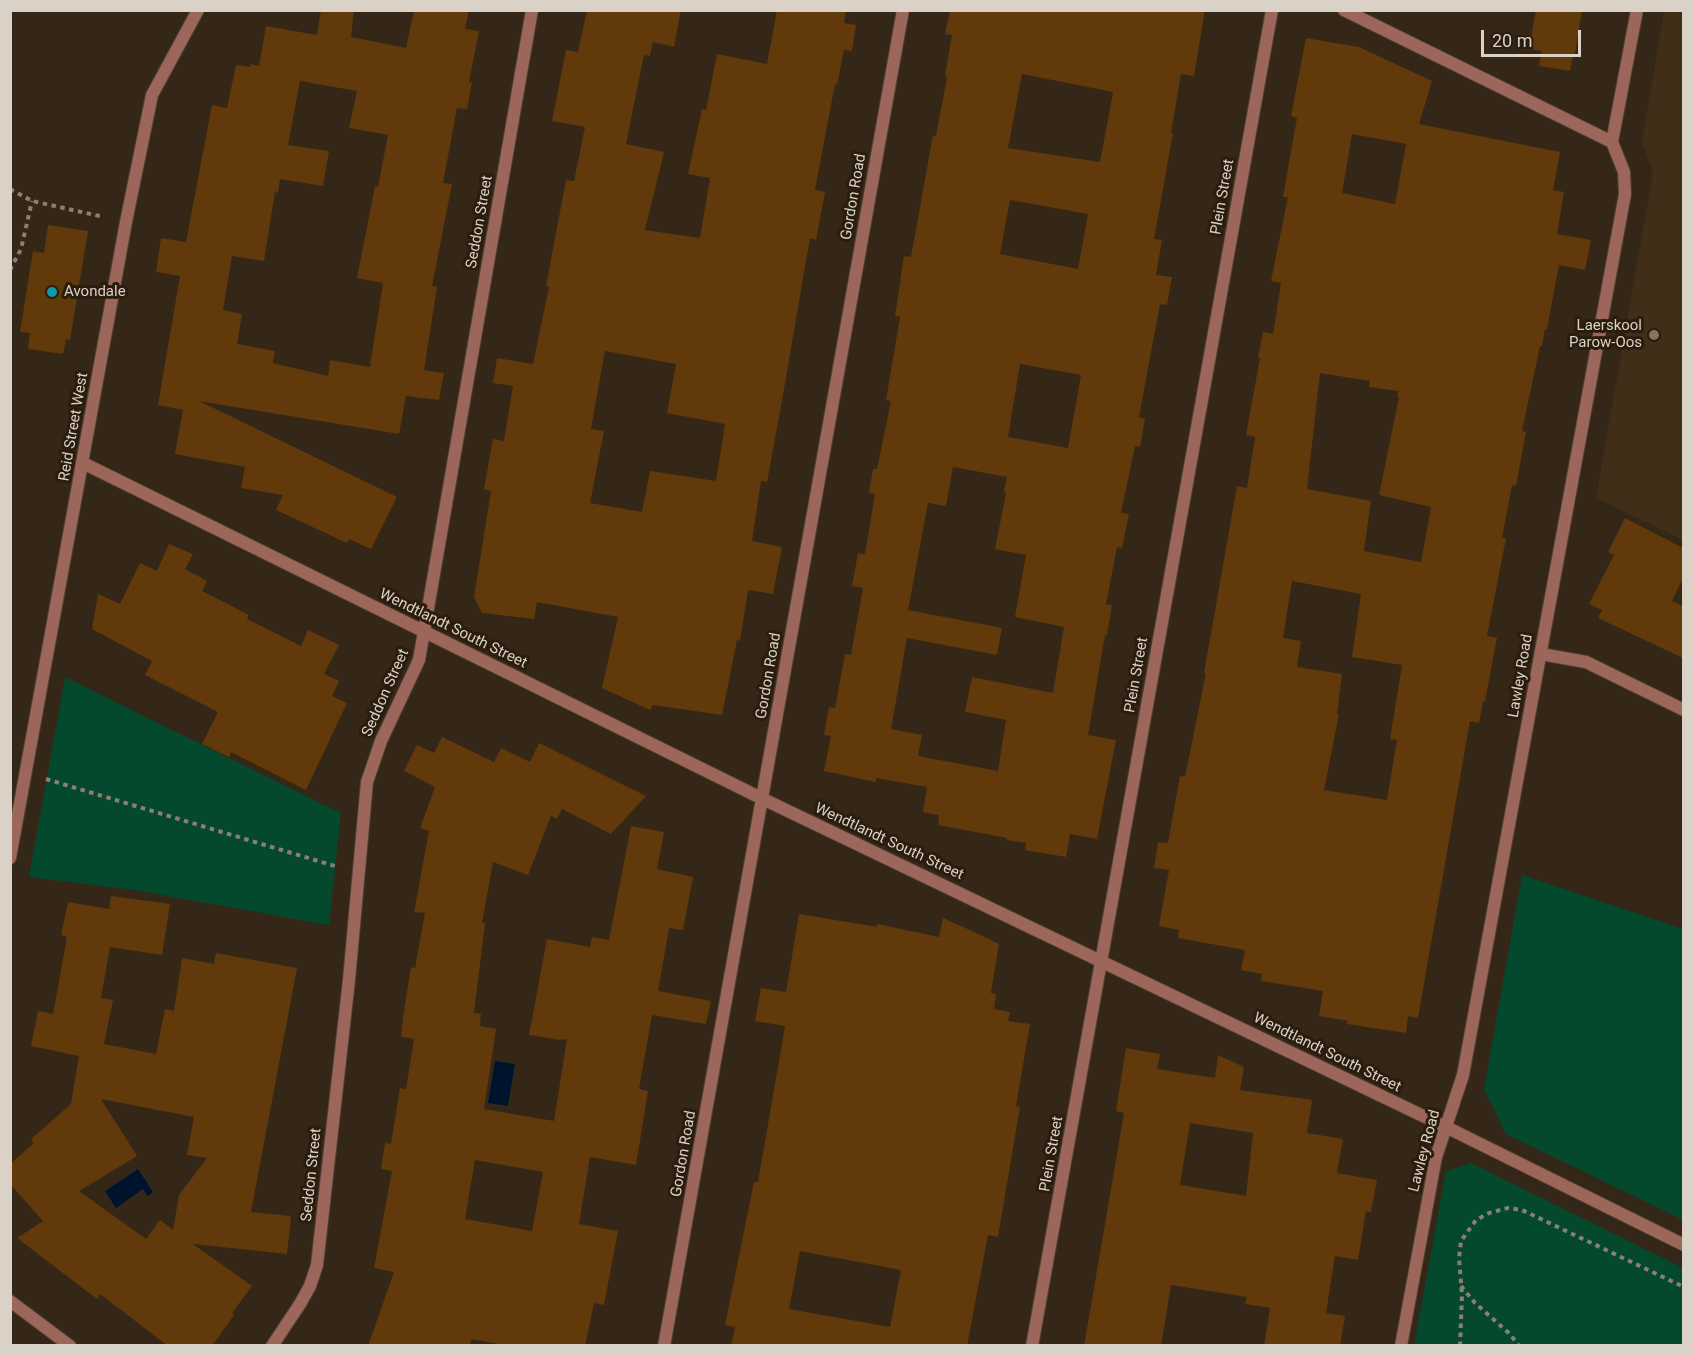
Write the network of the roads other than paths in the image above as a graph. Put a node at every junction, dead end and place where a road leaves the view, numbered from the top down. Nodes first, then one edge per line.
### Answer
1 (198, 10) edge
2 (532, 10) edge
3 (903, 10) edge
4 (1272, 10) edge
5 (1344, 10) edge
6 (1637, 10) edge
7 (1612, 142) junction
8 (83, 463) junction
9 (425, 632) junction
10 (1541, 654) junction
11 (1683, 710) edge
12 (763, 799) junction
13 (10, 858) edge
14 (1101, 960) junction
15 (1446, 1127) junction
16 (1683, 1245) edge
17 (10, 1301) edge
18 (70, 1346) edge
19 (272, 1346) edge
20 (664, 1346) edge
21 (1032, 1346) edge
22 (1401, 1346) edge

1 - 8 street, Reid Street West
2 - 9 street, Seddon Street
3 - 12 street, Gordon Road
4 - 14 street, Plein Street
5 - 7 street
6 - 7 street
7 - 10 street, Lawley Road
8 - 9 street, Wendtlandt South Street
8 - 13 street, Reid Street West
9 - 12 street, Wendtlandt South Street
9 - 19 street, Seddon Street
10 - 11 street
10 - 15 street, Lawley Road
12 - 14 street, Wendtlandt South Street
12 - 20 street, Gordon Road
14 - 15 street, Wendtlandt South Street
14 - 21 street, Plein Street
15 - 16 street, Wendtlandt South Street
15 - 22 street, Lawley Road
17 - 18 street

